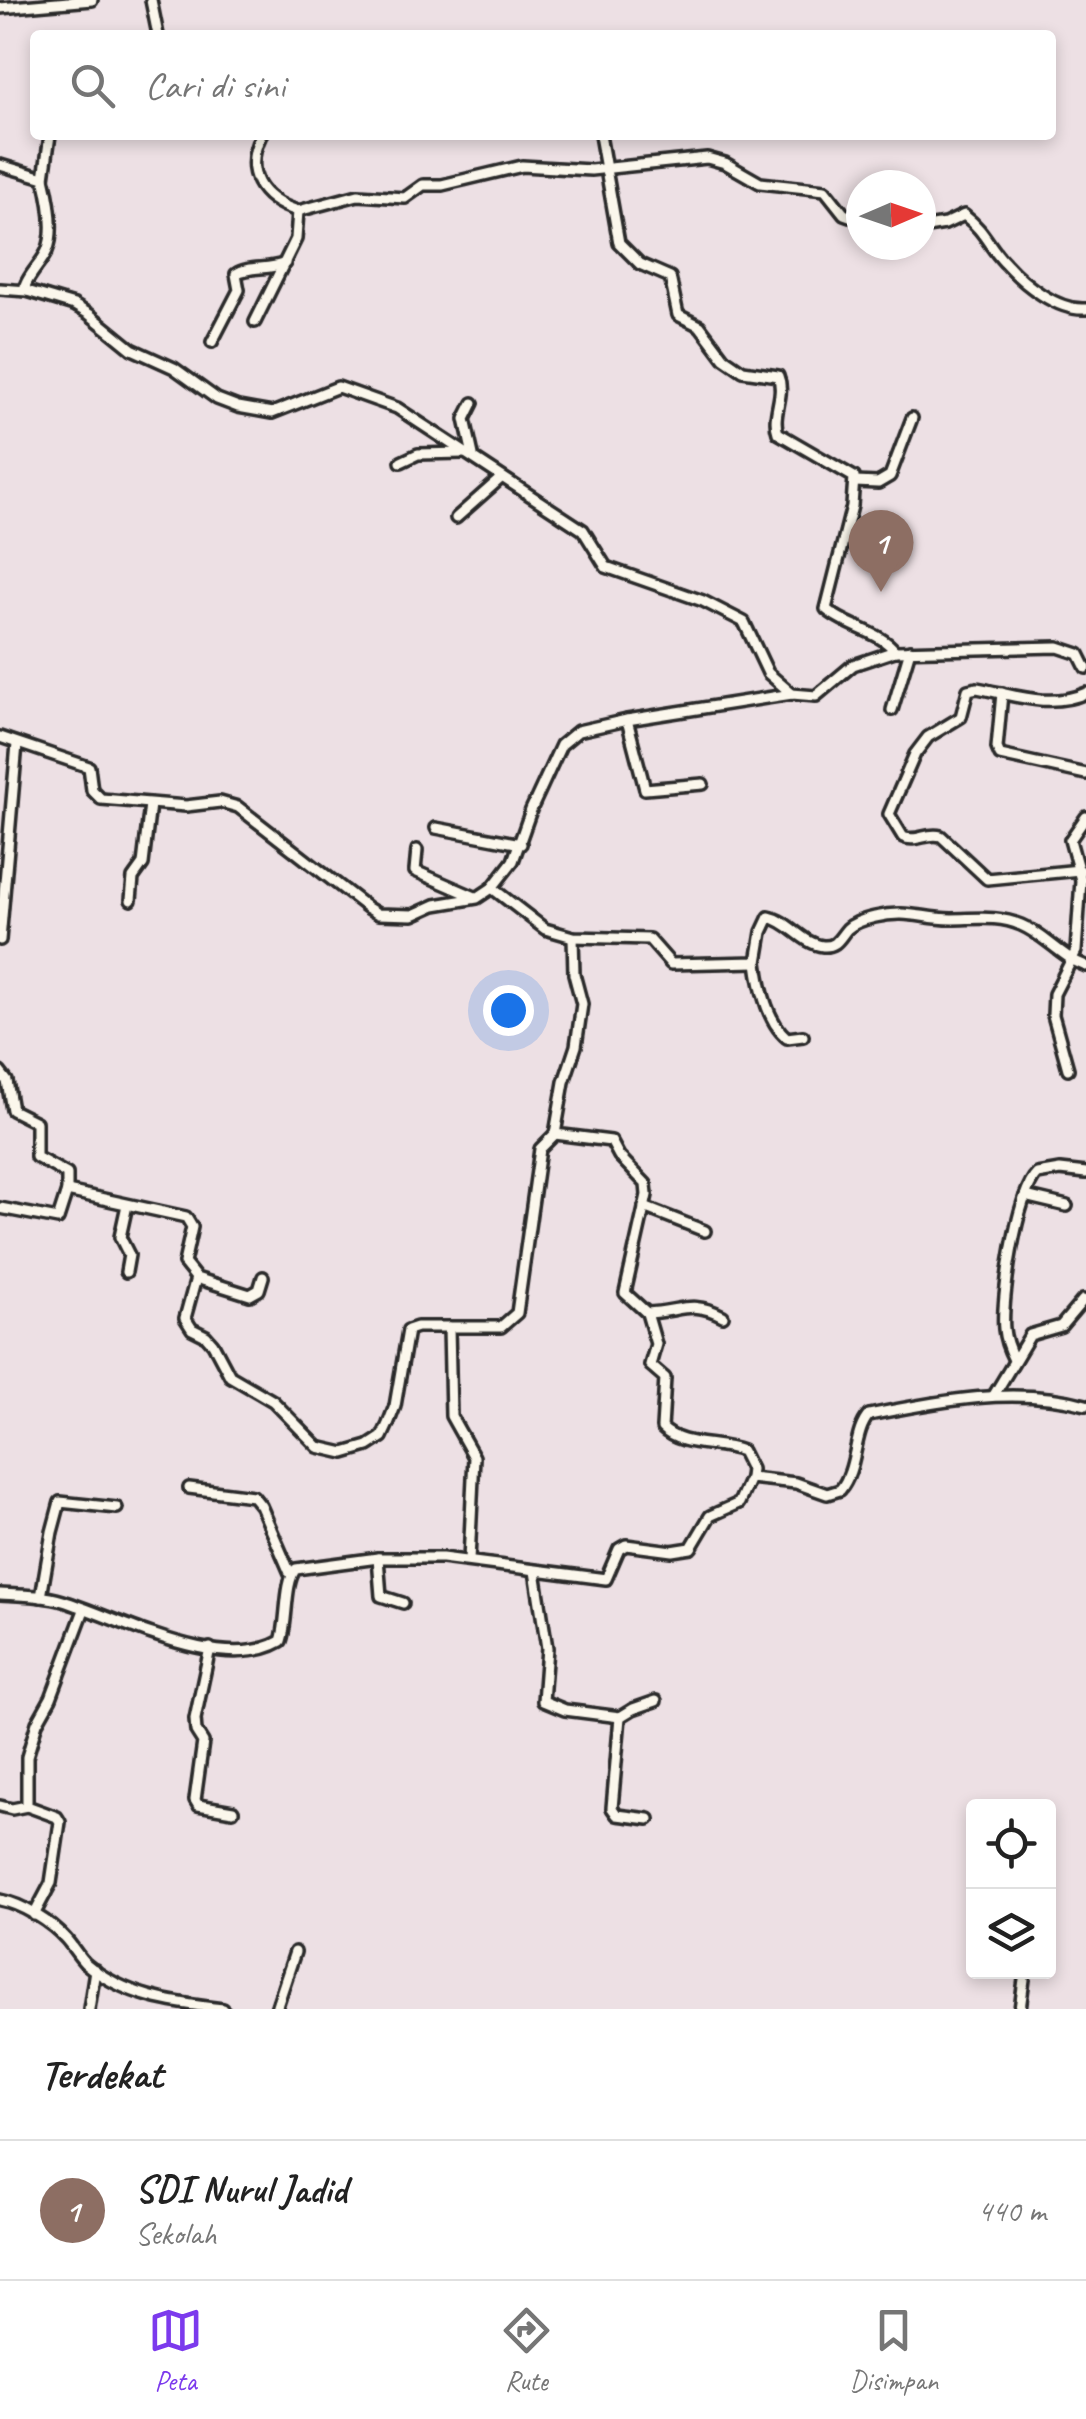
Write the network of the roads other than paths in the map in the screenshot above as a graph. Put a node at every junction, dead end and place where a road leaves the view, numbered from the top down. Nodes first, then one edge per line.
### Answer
1 (92, 0) edge
2 (151, 0) edge
3 (0, 8) edge
4 (157, 30) edge
5 (49, 140) edge
6 (260, 140) edge
7 (601, 140) edge
8 (0, 165) edge
9 (608, 170) junction
10 (44, 178) junction
11 (298, 211) junction
12 (846, 215) edge
13 (936, 226) edge
14 (285, 264) junction
15 (0, 289) edge
16 (27, 291) junction
17 (1086, 309) edge
18 (255, 322) dead end
19 (212, 342) dead end
20 (473, 403) dead end
21 (912, 418) dead end
22 (470, 455) junction
23 (400, 462) dead end
24 (501, 478) junction
25 (854, 482) junction
26 (456, 518) dead end
27 (910, 650) junction
28 (895, 651) junction
29 (1086, 668) edge
30 (1002, 692) junction
31 (1086, 693) edge
32 (792, 694) junction
33 (892, 710) dead end
34 (628, 720) junction
35 (0, 737) edge
36 (17, 744) junction
37 (1086, 774) edge
38 (703, 784) dead end
39 (150, 804) junction
40 (1086, 817) edge
41 (436, 828) dead end
42 (521, 844) junction
43 (418, 850) dead end
44 (1080, 870) junction
45 (492, 888) junction
46 (478, 898) junction
47 (131, 900) dead end
48 (573, 938) junction
49 (0, 940) edge
50 (1072, 961) junction
51 (756, 962) junction
52 (1086, 966) edge
53 (804, 1036) dead end
54 (1068, 1069) dead end
55 (0, 1072) edge
56 (554, 1134) junction
57 (1086, 1173) edge
58 (67, 1191) junction
59 (1025, 1196) junction
60 (127, 1205) junction
61 (1068, 1206) dead end
62 (644, 1207) junction
63 (0, 1208) edge
64 (705, 1231) dead end
65 (126, 1272) dead end
66 (263, 1277) dead end
67 (196, 1278) junction
68 (1083, 1300) dead end
69 (647, 1312) junction
70 (723, 1316) dead end
71 (449, 1327) junction
72 (1014, 1360) junction
73 (994, 1395) junction
74 (1086, 1405) edge
75 (750, 1478) junction
76 (190, 1488) dead end
77 (117, 1508) dead end
78 (378, 1558) junction
79 (469, 1560) junction
80 (535, 1571) junction
81 (290, 1574) junction
82 (0, 1594) edge
83 (41, 1597) junction
84 (403, 1603) dead end
85 (84, 1610) junction
86 (210, 1648) junction
87 (656, 1702) dead end
88 (620, 1717) junction
89 (0, 1806) edge
90 (27, 1806) junction
91 (233, 1811) dead end
92 (650, 1818) dead end
93 (0, 1900) edge
94 (34, 1916) junction
95 (294, 1952) dead end
96 (95, 1970) junction
97 (1024, 1979) edge
98 (89, 2009) edge
99 (223, 2009) edge
100 (276, 2009) edge
101 (1020, 2009) edge

1 - 3 street
2 - 4 street
5 - 10 street
6 - 11 street
7 - 9 street
8 - 10 street
9 - 11 street
9 - 12 street
9 - 25 street
10 - 16 street
11 - 14 street
13 - 17 street
14 - 18 street
14 - 19 street
15 - 16 street
16 - 22 street
20 - 22 street
21 - 25 street
22 - 23 street
22 - 24 street
24 - 26 street
24 - 32 street
25 - 28 street
27 - 28 street
27 - 29 street
27 - 33 street
28 - 32 street
30 - 31 street
30 - 37 street
30 - 44 street
32 - 34 street
34 - 38 street
34 - 42 street
35 - 36 street
36 - 39 street
36 - 49 street
39 - 46 street
39 - 47 street
40 - 44 street
41 - 42 street
42 - 45 street
43 - 46 street
44 - 50 street
45 - 46 street
45 - 48 street
48 - 51 street
48 - 56 street
50 - 51 street
50 - 52 street
50 - 54 street
51 - 53 street
55 - 58 street
56 - 62 street
56 - 71 street
57 - 59 street
58 - 60 street
58 - 63 street
59 - 61 street
59 - 72 street
60 - 65 street
60 - 67 street
62 - 64 street
62 - 69 street
66 - 67 street
67 - 71 street
68 - 72 street
69 - 70 street
69 - 75 street
71 - 79 street
72 - 73 street
73 - 74 street
73 - 75 street
75 - 80 street
76 - 81 street
77 - 83 street
78 - 79 street
78 - 81 street
78 - 84 street
79 - 80 street
80 - 88 street
81 - 86 street
82 - 83 street
83 - 85 street
85 - 86 street
85 - 90 street
86 - 91 street
87 - 88 street
88 - 92 street
89 - 90 street
90 - 94 street
93 - 94 street
94 - 96 street
95 - 100 street
96 - 98 street
96 - 99 street
97 - 101 street

